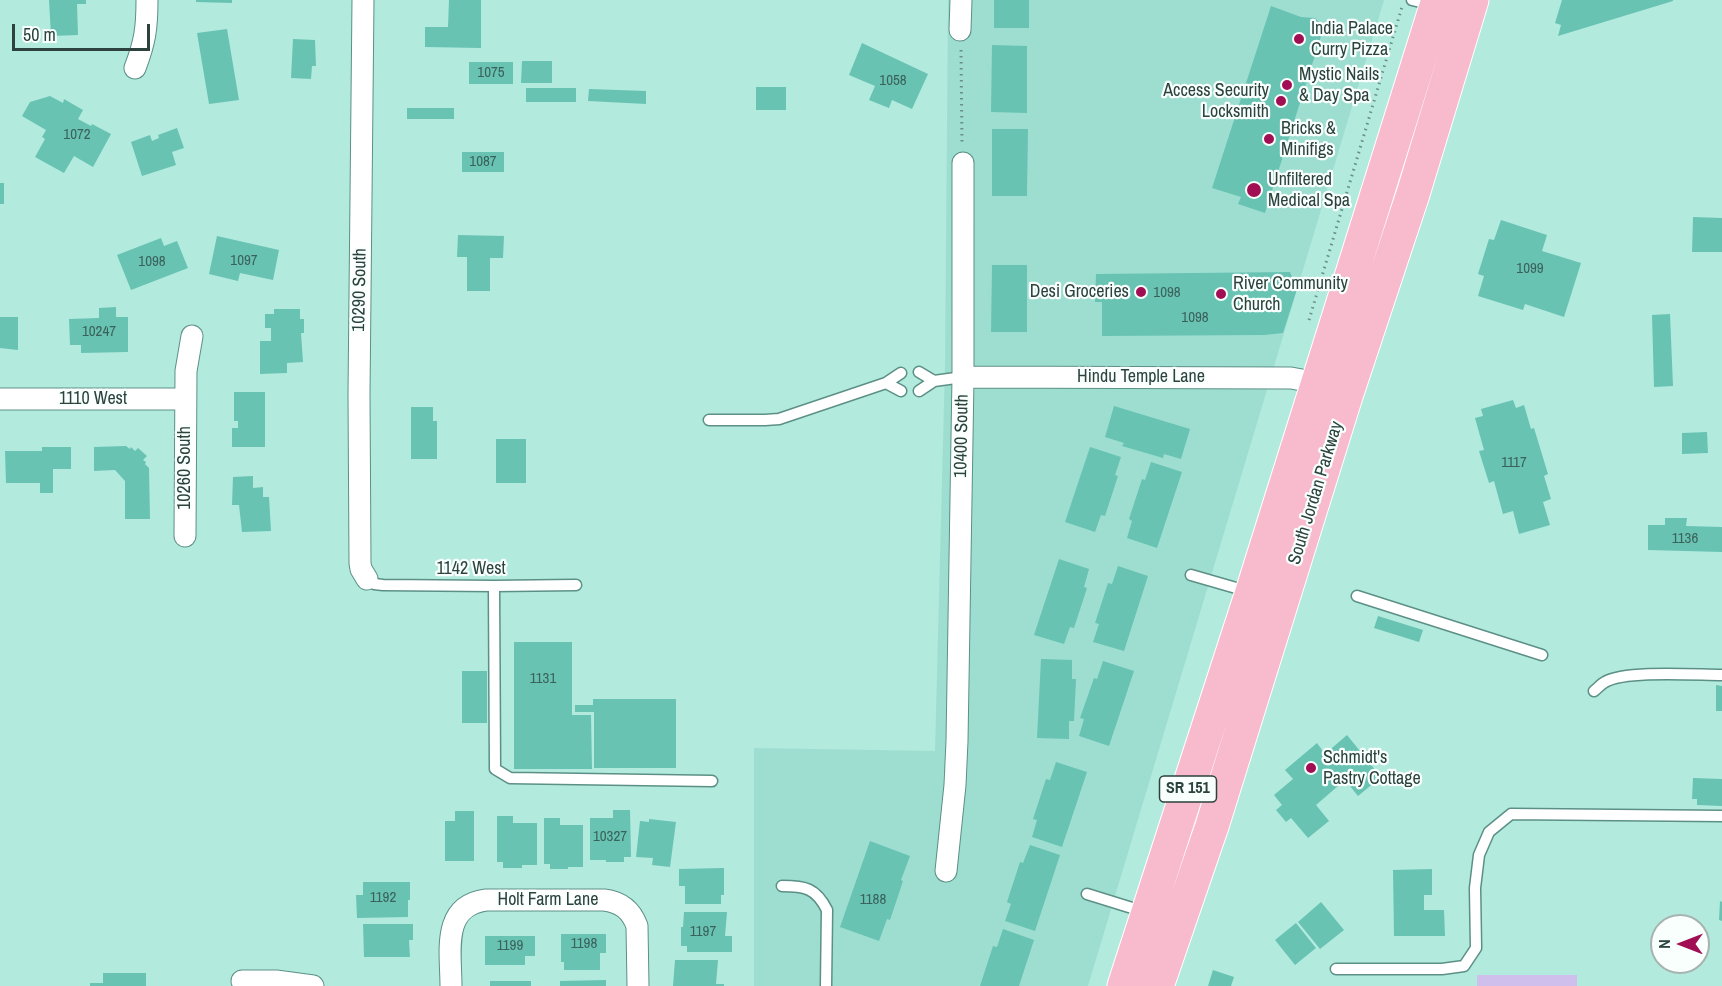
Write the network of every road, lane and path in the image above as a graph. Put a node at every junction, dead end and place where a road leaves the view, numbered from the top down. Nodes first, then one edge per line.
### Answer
1 (147, 0) edge
2 (363, 0) edge
3 (961, 0) edge
4 (1404, 0) edge
5 (1472, 0) edge
6 (1429, 2) edge
7 (960, 30) joint
8 (135, 68) dead end
9 (963, 163) joint
10 (1381, 184) junction
11 (1413, 194) junction
12 (1308, 320) dead end
13 (192, 336) dead end
14 (919, 372) dead end
15 (901, 373) dead end
16 (963, 377) junction
17 (934, 381) junction
18 (886, 383) junction
19 (1318, 383) junction
20 (901, 391) dead end
21 (919, 391) dead end
22 (0, 399) edge
23 (185, 399) junction
24 (709, 420) dead end
25 (185, 536) dead end
26 (1191, 575) dead end
27 (367, 579) joint
28 (576, 585) dead end
29 (494, 586) junction
30 (1357, 596) dead end
31 (1267, 598) junction
32 (1542, 655) dead end
33 (1722, 675) edge
34 (1594, 691) dead end
35 (712, 781) dead end
36 (1722, 816) edge
37 (946, 871) dead end
38 (782, 886) dead end
39 (1087, 894) dead end
40 (1148, 913) junction
41 (1336, 969) dead end
42 (242, 981) dead end
43 (313, 986) edge
44 (451, 986) edge
45 (638, 986) edge
46 (826, 986) edge
47 (1124, 986) edge
48 (1157, 986) edge

1 - 8 street
2 - 27 street, 10290 South
3 - 7 street
4 - 12 path
5 - 11 main road, South Jordan Parkway / SR 151
6 - 10 main road, South Jordan Parkway / SR 151
7 - 9 path
9 - 16 street, 10400 South
10 - 11 main road
10 - 19 main road, South Jordan Parkway / SR 151
11 - 31 main road, South Jordan Parkway / SR 151
13 - 23 street, 10260 South
14 - 17 lane
15 - 18 lane
16 - 17 lane
16 - 19 street, Hindu Temple Lane
16 - 37 street, 10400 South
17 - 21 lane
18 - 20 lane
18 - 24 lane
19 - 31 main road, South Jordan Parkway / SR 151
22 - 23 street, 1110 West
23 - 25 street, 10260 South
26 - 31 lane
27 - 29 lane, 1142 West
28 - 29 lane, 1142 West
29 - 35 lane
30 - 32 lane
31 - 40 main road, South Jordan Parkway / SR 151
31 - 48 main road, South Jordan Parkway / SR 151
33 - 34 lane
36 - 41 lane
38 - 46 lane
39 - 40 lane
40 - 47 main road, South Jordan Parkway / SR 151
42 - 43 street
44 - 45 street, Holt Farm Lane

